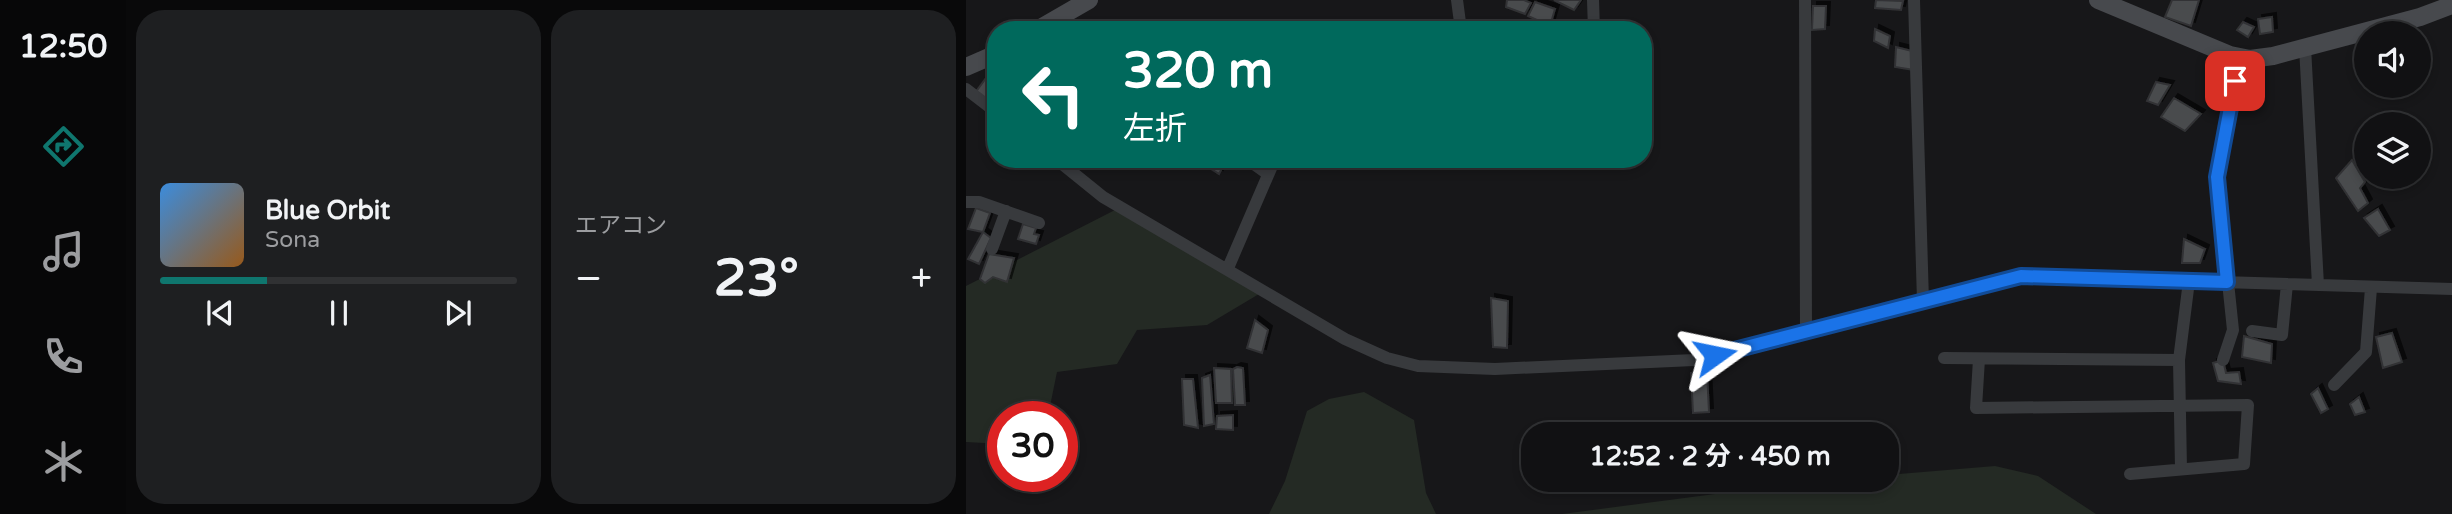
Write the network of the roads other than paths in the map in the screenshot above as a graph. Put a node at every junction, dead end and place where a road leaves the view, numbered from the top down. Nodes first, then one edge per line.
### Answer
1 (1089, 0) edge
2 (1457, 0) edge
3 (1593, 0) edge
4 (1805, 0) edge
5 (1913, 0) edge
6 (2098, 0) edge
7 (2452, 5) edge
8 (1053, 21) edge
9 (1460, 21) edge
10 (1594, 21) edge
11 (2305, 47) junction
12 (2239, 57) junction
13 (987, 58) edge
14 (966, 67) edge
15 (966, 89) edge
16 (987, 105) edge
17 (1067, 168) edge
18 (1260, 168) edge
19 (1271, 168) edge
20 (1268, 174) junction
21 (966, 202) edge
22 (1006, 211) junction
23 (1039, 223) dead end
24 (992, 249) dead end
25 (1227, 268) junction
26 (2189, 281) junction
27 (2227, 282) junction
28 (2287, 284) junction
29 (2318, 285) junction
30 (2371, 288) junction
31 (2452, 289) edge
32 (1923, 302) junction
33 (2252, 331) dead end
34 (1806, 333) junction
35 (1944, 358) dead end
36 (1979, 359) junction
37 (2179, 360) junction
38 (2223, 360) dead end
39 (2333, 385) dead end
40 (2180, 405) junction
41 (2180, 469) junction
42 (2130, 474) dead end

1 - 8 street
2 - 9 street
3 - 10 street
4 - 34 street
5 - 32 street
6 - 12 street
7 - 11 street
11 - 12 street
11 - 29 street
12 - 27 street
13 - 14 street
15 - 16 street
17 - 25 street
18 - 20 street
19 - 20 street
20 - 25 street
21 - 22 street
22 - 23 street
22 - 24 street
25 - 34 street
26 - 27 street
26 - 32 street
26 - 37 street
27 - 28 street
27 - 38 street
28 - 29 street
28 - 33 street
29 - 30 street
30 - 31 street
30 - 39 street
32 - 34 street
35 - 36 street
36 - 37 street
36 - 40 street
37 - 40 street
40 - 41 street
40 - 41 street
41 - 42 street

